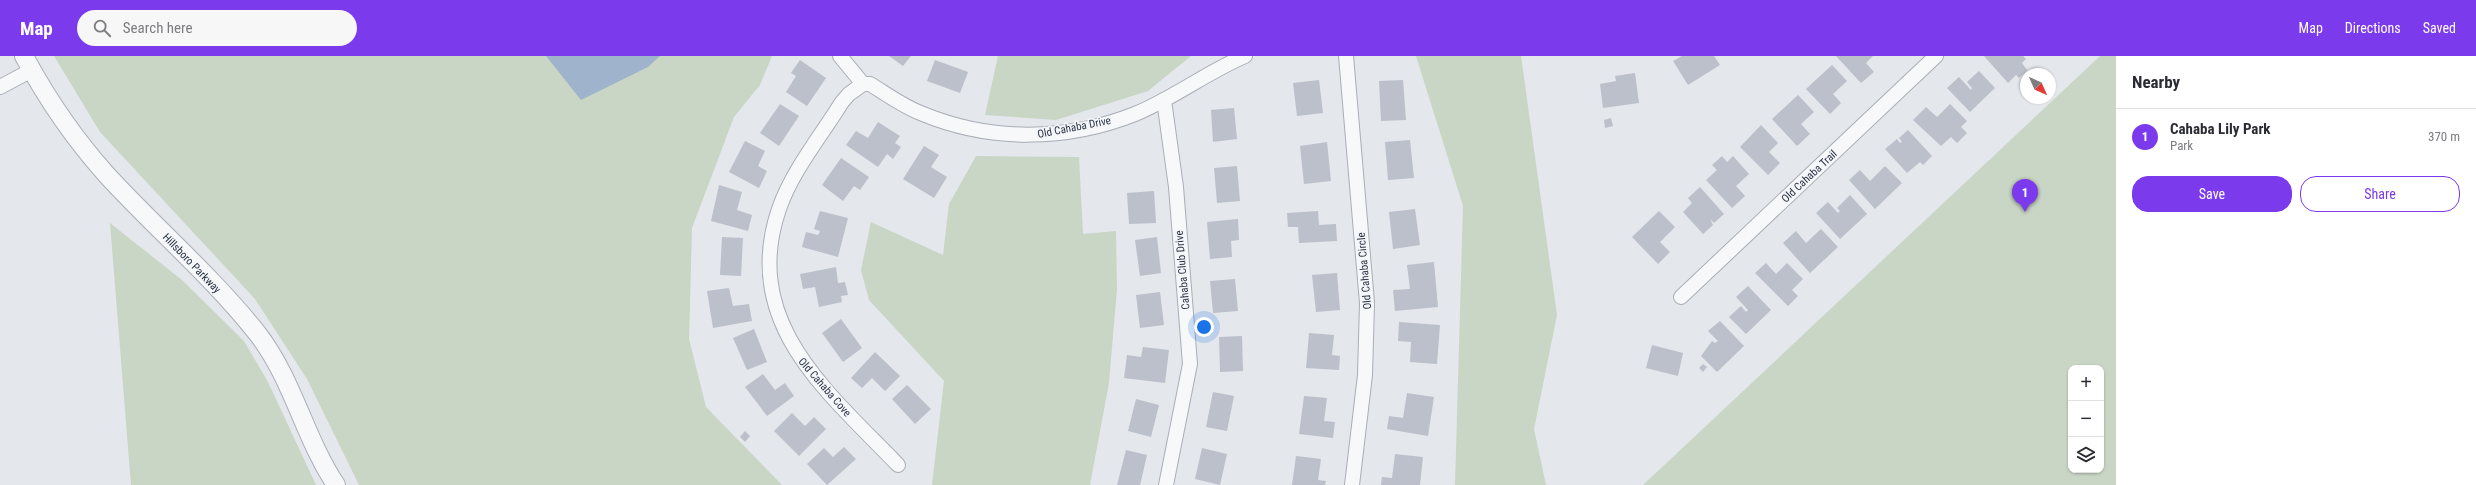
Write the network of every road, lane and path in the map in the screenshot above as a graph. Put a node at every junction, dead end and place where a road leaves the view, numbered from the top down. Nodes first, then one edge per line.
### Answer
1 (840, 56) edge
2 (1245, 56) edge
3 (1346, 56) edge
4 (1936, 56) edge
5 (28, 63) edge
6 (863, 84) junction
7 (0, 87) edge
8 (1164, 100) junction
9 (1682, 297) dead end
10 (898, 465) dead end
11 (336, 485) edge
12 (1166, 485) edge
13 (1352, 485) edge

1 - 6 street
2 - 8 street, Old Cahaba Drive
3 - 13 street, Old Cahaba Circle
4 - 9 street, Old Cahaba Trail
5 - 7 street
5 - 11 street, Hillsboro Parkway
6 - 8 street, Old Cahaba Drive
6 - 10 street, Old Cahaba Cove
8 - 12 street, Cahaba Club Drive

